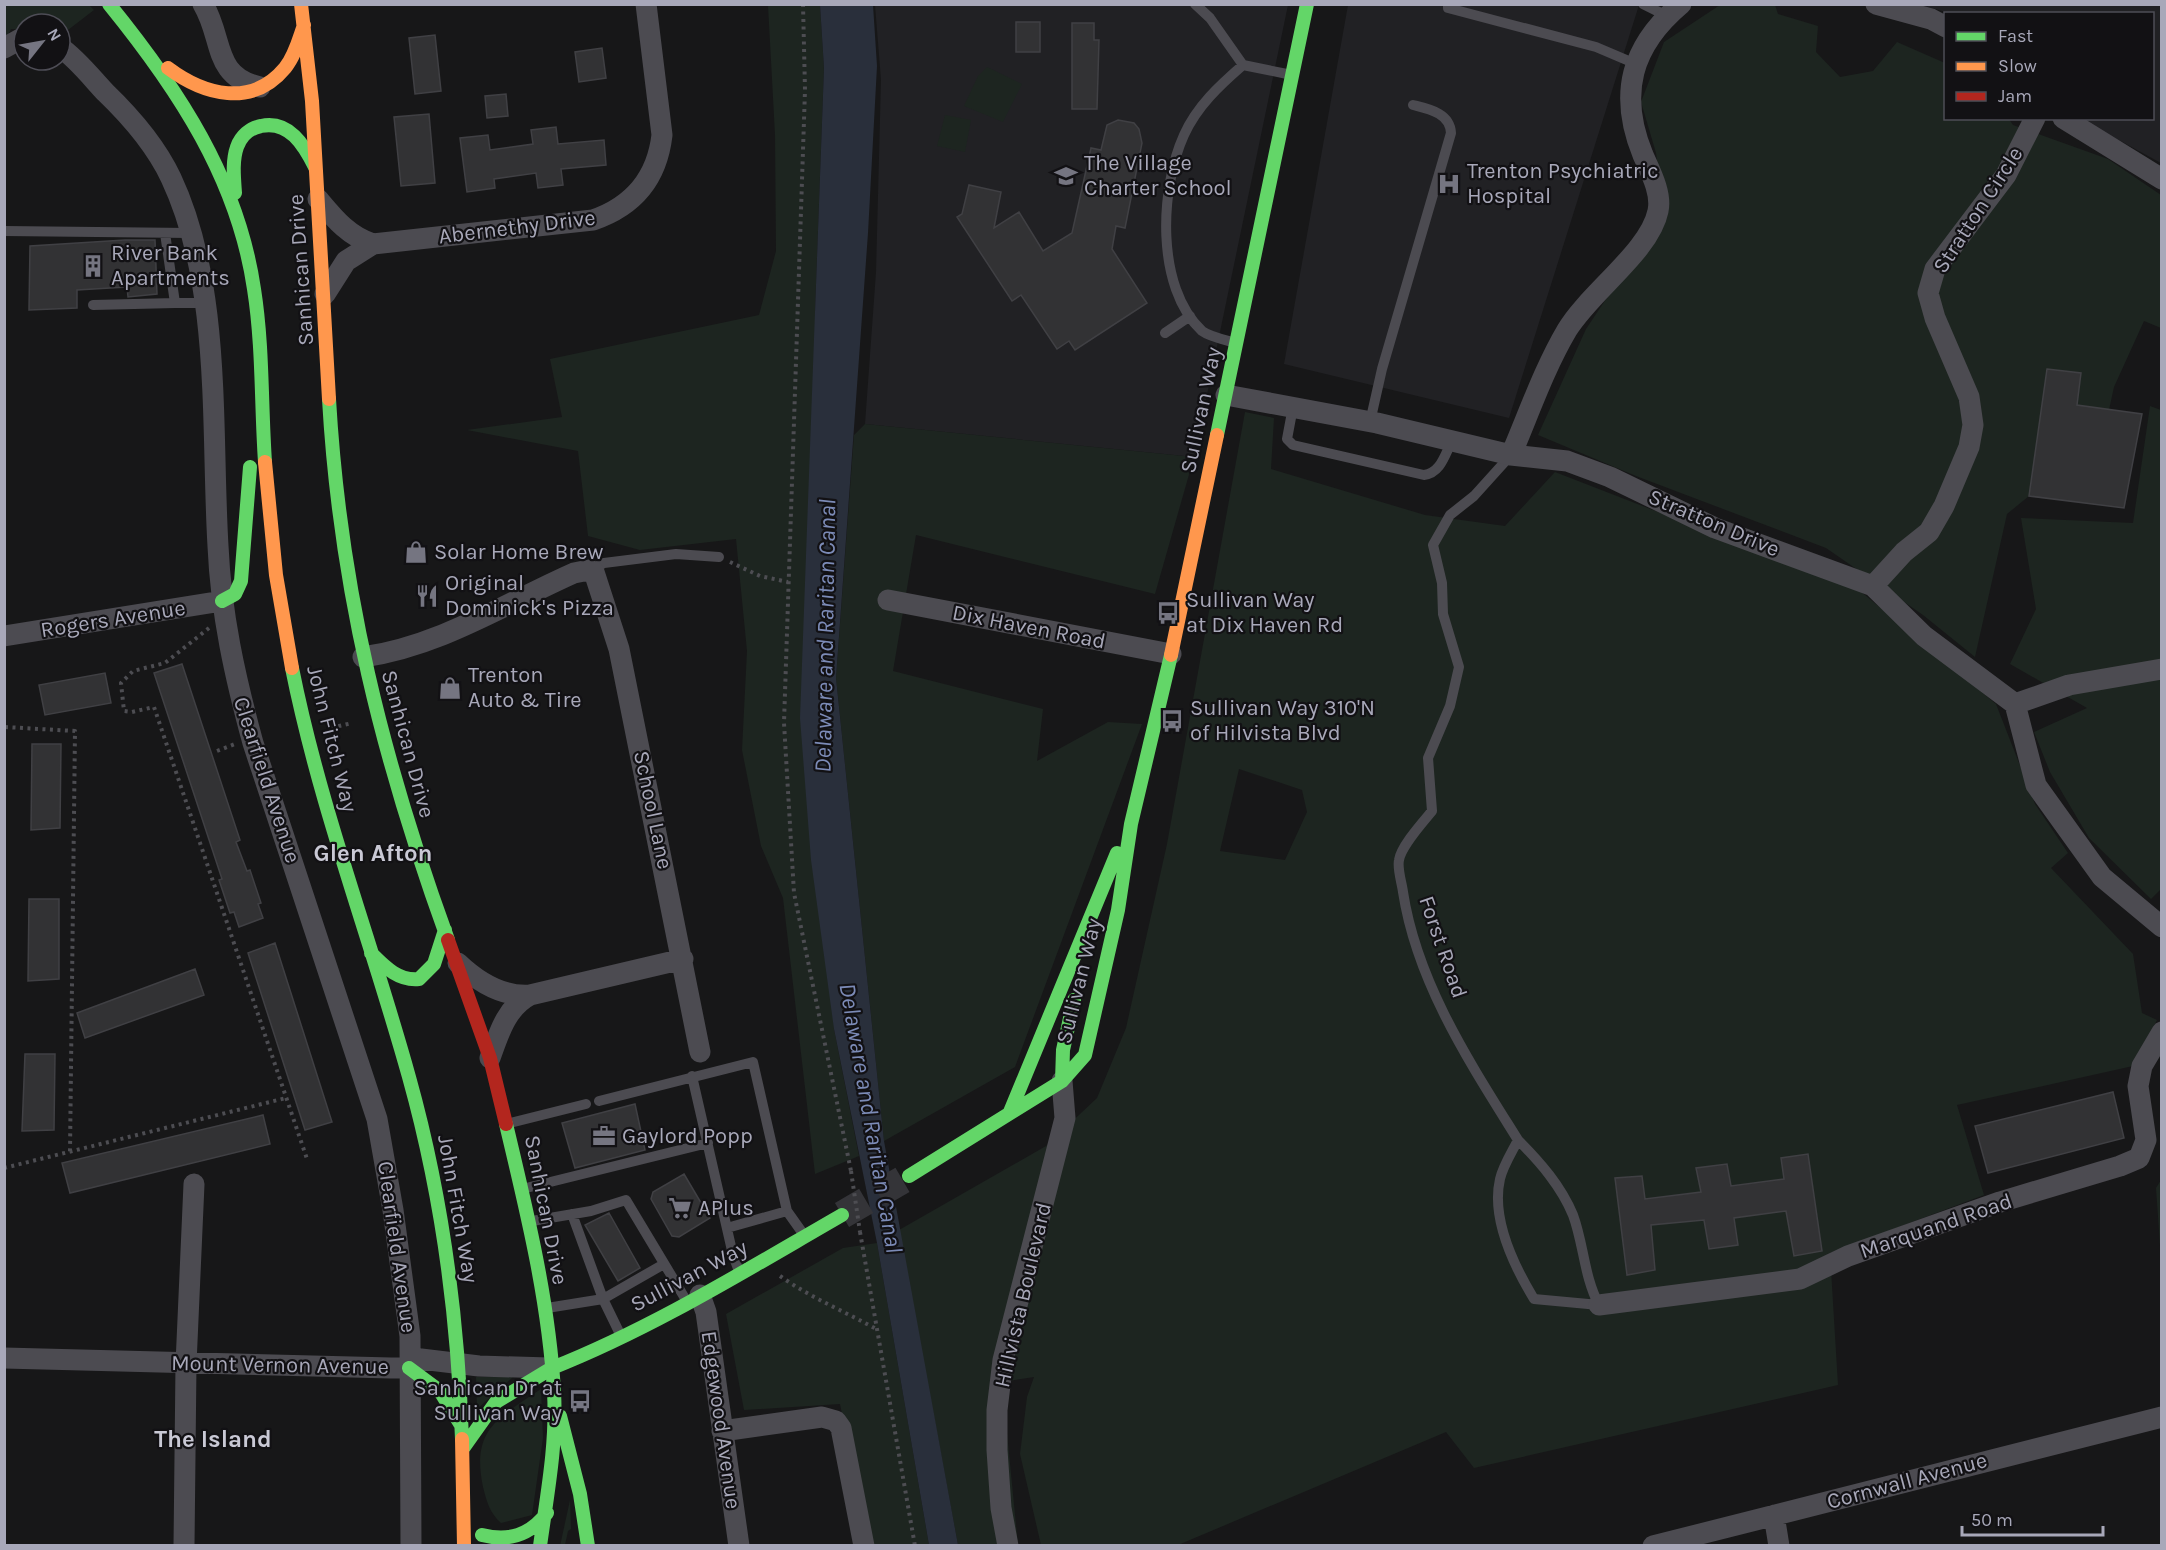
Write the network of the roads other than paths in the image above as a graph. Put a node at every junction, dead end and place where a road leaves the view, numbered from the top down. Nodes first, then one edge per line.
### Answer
1 (109, 4) edge
2 (202, 4) edge
3 (301, 4) edge
4 (308, 4) edge
5 (646, 4) edge
6 (1195, 4) edge
7 (1307, 4) edge
8 (1448, 4) edge
9 (1643, 4) edge
10 (1876, 4) edge
11 (1674, 10) edge
12 (304, 24) junction
13 (1944, 26) edge
14 (150, 54) junction
15 (72, 59) edge
16 (1636, 64) junction
17 (1243, 65) junction
18 (1292, 75) junction
19 (260, 87) junction
20 (1413, 105) dead end
21 (2034, 120) edge
22 (2066, 120) edge
23 (316, 172) junction
24 (2162, 179) edge
25 (318, 199) junction
26 (239, 222) junction
27 (4, 231) edge
28 (165, 233) junction
29 (190, 233) junction
30 (373, 244) junction
31 (325, 294) junction
32 (176, 303) junction
33 (204, 303) junction
34 (93, 305) dead end
35 (1191, 316) junction
36 (1166, 333) dead end
37 (1236, 343) junction
38 (1226, 395) junction
39 (262, 400) junction
40 (1293, 407) junction
41 (1370, 422) junction
42 (1452, 441) junction
43 (1511, 455) junction
44 (719, 557) road end
45 (592, 571) junction
46 (1873, 586) junction
47 (888, 600) dead end
48 (222, 602) junction
49 (4, 636) edge
50 (1171, 654) junction
51 (363, 657) junction
52 (2162, 669) edge
53 (2015, 704) junction
54 (1131, 824) junction
55 (2162, 927) edge
56 (445, 930) junction
57 (1082, 940) junction
58 (371, 953) junction
59 (683, 959) junction
60 (456, 961) junction
61 (530, 995) junction
62 (2162, 1032) edge
63 (700, 1052) dead end
64 (490, 1058) junction
65 (692, 1076) junction
66 (1062, 1081) junction
67 (599, 1101) dead end
68 (586, 1104) dead end
69 (1010, 1112) junction
70 (507, 1123) junction
71 (1518, 1140) junction
72 (708, 1143) junction
73 (909, 1176) tunnel mouth
74 (194, 1184) dead end
75 (523, 1189) junction
76 (787, 1211) junction
77 (572, 1214) junction
78 (842, 1215) tunnel mouth
79 (529, 1221) junction
80 (727, 1228) junction
81 (805, 1237) junction
82 (664, 1264) junction
83 (740, 1274) junction
84 (694, 1298) junction
85 (603, 1299) junction
86 (1599, 1305) junction
87 (543, 1308) junction
88 (621, 1336) junction
89 (4, 1358) edge
90 (459, 1363) junction
91 (186, 1364) junction
92 (409, 1368) junction
93 (552, 1368) junction
94 (554, 1394) junction
95 (2162, 1417) edge
96 (463, 1430) junction
97 (722, 1431) junction
98 (464, 1447) junction
99 (465, 1486) junction
100 (547, 1513) junction
101 (1774, 1515) junction
102 (485, 1540) edge
103 (184, 1545) edge
104 (411, 1545) edge
105 (464, 1545) edge
106 (540, 1545) edge
107 (588, 1545) edge
108 (739, 1545) edge
109 (864, 1545) edge
110 (1008, 1545) edge
111 (1653, 1545) edge
112 (1779, 1545) edge

1 - 14 main road, John Fitch Way
2 - 19 street
3 - 12 main road, Sanhican Drive
4 - 12 main road
5 - 30 street, Abernethy Drive
6 - 17 lane
7 - 18 main road, Sullivan Way
8 - 16 lane
9 - 11 lane
10 - 13 street
11 - 16 street
12 - 19 main road
12 - 23 main road, Sanhican Drive
14 - 19 main road
14 - 26 main road, John Fitch Way
15 - 29 street, Clearfield Avenue
16 - 43 street
17 - 18 lane
17 - 35 lane
18 - 37 main road, Sullivan Way
20 - 41 lane
21 - 46 street, Stratton Circle
22 - 24 street
23 - 25 main road, Sanhican Drive
23 - 26 main road
25 - 30 street
25 - 31 main road, Sanhican Drive
26 - 39 main road, John Fitch Way
27 - 28 lane
28 - 29 lane
28 - 32 lane
29 - 33 street, Clearfield Avenue
30 - 31 street, Abernethy Drive
31 - 51 main road, Sanhican Drive
32 - 33 lane
32 - 34 lane
33 - 48 street, Clearfield Avenue
35 - 36 lane
35 - 37 lane
37 - 38 main road, Sullivan Way
38 - 40 street, Stratton Drive
38 - 50 main road, Sullivan Way
39 - 48 main road
39 - 58 main road, John Fitch Way
40 - 41 street, Stratton Drive
40 - 42 lane
41 - 42 street, Stratton Drive
42 - 43 street, Stratton Drive
43 - 46 street, Stratton Drive
43 - 71 lane, Forst Road
44 - 45 lane
45 - 51 street
45 - 59 street, School Lane
46 - 53 street, Stratton Drive
47 - 50 street, Dix Haven Road
48 - 49 street, Rogers Avenue
48 - 92 street, Clearfield Avenue
50 - 54 main road, Sullivan Way
51 - 56 main road, Sanhican Drive
52 - 53 street
53 - 55 street
54 - 57 main road, Sullivan Way
54 - 66 main road, Sullivan Way
56 - 58 main road
56 - 60 main road, Sanhican Drive
57 - 66 main road
57 - 69 main road, Sullivan Way
58 - 90 main road, John Fitch Way
59 - 61 street
59 - 63 street, School Lane
60 - 61 street
60 - 64 main road, Sanhican Drive
61 - 64 street
62 - 86 street, Marquand Road
64 - 70 main road, Sanhican Drive
65 - 67 lane
65 - 72 lane
65 - 76 lane
66 - 69 main road, Sullivan Way
66 - 110 street, Hillvista Boulevard
68 - 70 lane
69 - 73 main road, Sullivan Way
70 - 75 main road, Sanhican Drive
71 - 86 lane, Forst Road
71 - 86 lane
72 - 75 lane
72 - 80 lane
74 - 91 street
75 - 79 main road, Sanhican Drive
76 - 80 lane
76 - 81 lane
77 - 79 lane
77 - 82 lane
77 - 85 lane
78 - 81 main road, Sullivan Way
79 - 87 main road, Sanhican Drive
80 - 83 lane
81 - 83 main road, Sullivan Way
82 - 84 lane
82 - 85 lane
83 - 84 main road, Sullivan Way
84 - 88 main road, Sullivan Way
84 - 97 street, Edgewood Avenue
85 - 87 lane
85 - 88 lane
87 - 93 main road, Sanhican Drive
88 - 93 main road, Sullivan Way
89 - 91 street, Mount Vernon Avenue
90 - 92 street, Mount Vernon Avenue
90 - 93 street, Mount Vernon Avenue
90 - 96 main road, John Fitch Way
91 - 92 street, Mount Vernon Avenue
91 - 103 street
92 - 96 main road
92 - 104 street, Clearfield Avenue
93 - 94 main road, Sanhican Drive
93 - 98 main road, Sullivan Way
94 - 100 main road
94 - 107 main road, Sanhican Drive
95 - 101 street, Cornwall Avenue
96 - 98 main road, John Fitch Way
97 - 108 street, Edgewood Avenue
97 - 109 street
98 - 99 main road, John Fitch Way
99 - 102 main road
99 - 105 main road, John Fitch Way
100 - 102 main road
100 - 106 main road
101 - 111 street, Cornwall Avenue
101 - 112 street

